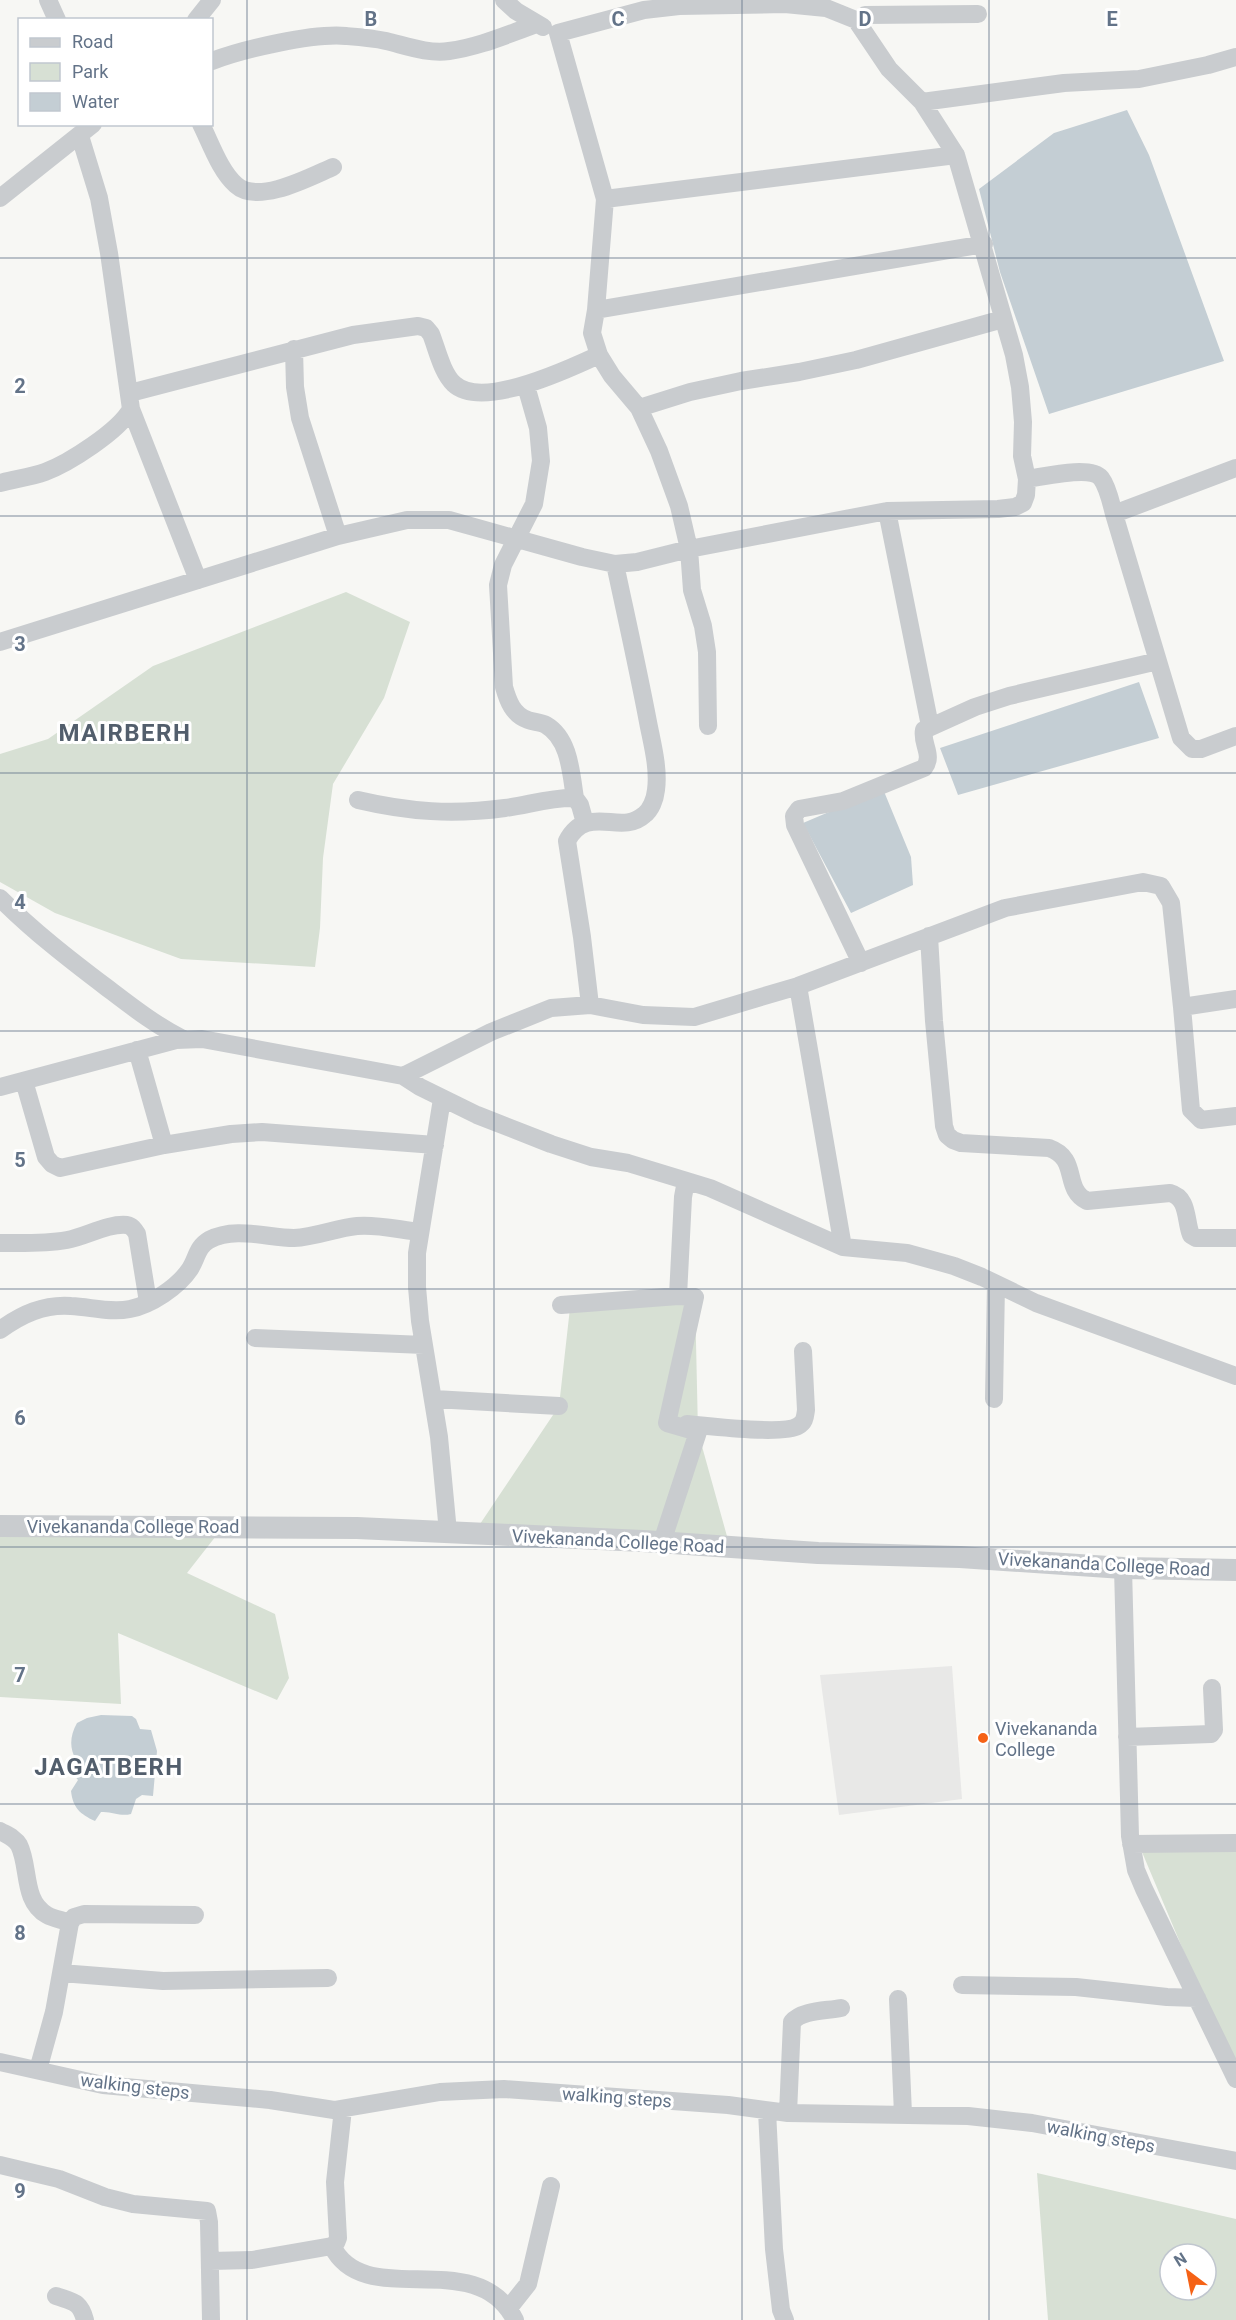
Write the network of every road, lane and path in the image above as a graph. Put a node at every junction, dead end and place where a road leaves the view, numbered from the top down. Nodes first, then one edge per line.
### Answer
1 (48, 0) edge
2 (212, 0) edge
3 (504, 0) edge
4 (679, 3) edge
5 (863, 12) edge
6 (978, 14) dead end
7 (56, 18) edge
8 (198, 18) edge
9 (537, 24) junction
10 (558, 33) junction
11 (1236, 57) edge
12 (213, 61) edge
13 (922, 102) junction
14 (202, 126) edge
15 (86, 130) edge
16 (956, 156) junction
17 (333, 167) dead end
18 (0, 198) edge
19 (605, 199) junction
20 (984, 244) junction
21 (596, 310) junction
22 (1003, 319) junction
23 (294, 349) junction
24 (599, 355) junction
25 (526, 386) junction
26 (130, 401) junction
27 (639, 408) junction
28 (1236, 468) edge
29 (1027, 479) junction
30 (0, 483) edge
31 (887, 511) junction
32 (1114, 514) junction
33 (338, 536) junction
34 (517, 539) junction
35 (689, 549) junction
36 (615, 564) junction
37 (198, 580) junction
38 (0, 642) edge
39 (1158, 661) junction
40 (708, 726) dead end
41 (930, 726) junction
42 (1236, 736) edge
43 (574, 798) junction
44 (358, 800) dead end
45 (585, 823) junction
46 (0, 898) edge
47 (929, 936) junction
48 (861, 963) junction
49 (798, 986) junction
50 (1236, 999) edge
51 (590, 1005) junction
52 (1182, 1007) junction
53 (183, 1040) junction
54 (137, 1050) junction
55 (402, 1076) junction
56 (24, 1081) junction
57 (0, 1087) edge
58 (442, 1099) junction
59 (1236, 1116) edge
60 (164, 1145) junction
61 (435, 1145) junction
62 (686, 1181) junction
63 (420, 1232) junction
64 (1236, 1238) edge
65 (0, 1243) edge
66 (843, 1247) junction
67 (996, 1284) junction
68 (678, 1296) junction
69 (148, 1302) junction
70 (561, 1305) dead end
71 (0, 1330) edge
72 (255, 1338) dead end
73 (424, 1345) junction
74 (803, 1351) dead end
75 (1236, 1376) edge
76 (434, 1399) junction
77 (994, 1399) dead end
78 (559, 1406) dead end
79 (667, 1423) junction
80 (0, 1526) edge
81 (448, 1532) junction
82 (662, 1542) junction
83 (1123, 1568) junction
84 (1236, 1570) edge
85 (1212, 1689) dead end
86 (1127, 1737) junction
87 (0, 1830) edge
88 (1236, 1843) edge
89 (1131, 1844) junction
90 (195, 1915) dead end
91 (70, 1923) junction
92 (61, 1973) junction
93 (328, 1978) dead end
94 (962, 1985) dead end
95 (1197, 1998) junction
96 (898, 1999) dead end
97 (841, 2008) dead end
98 (0, 2062) edge
99 (38, 2070) junction
100 (1236, 2079) edge
101 (343, 2109) junction
102 (767, 2111) junction
103 (789, 2113) junction
104 (903, 2114) junction
105 (1236, 2161) edge
106 (0, 2165) edge
107 (551, 2186) dead end
108 (332, 2246) junction
109 (210, 2261) junction
110 (56, 2296) dead end
111 (512, 2314) edge
112 (85, 2320) edge
113 (211, 2320) edge
114 (785, 2320) edge

1 - 7 street
2 - 8 street
3 - 9 street
4 - 5 street
4 - 10 street
5 - 6 street
5 - 13 street
9 - 10 street
9 - 12 street
10 - 19 street
11 - 13 street
13 - 16 street
14 - 17 street
15 - 18 street
15 - 26 street
16 - 19 street
16 - 20 street
19 - 21 street
20 - 21 street
20 - 22 street
21 - 24 street
22 - 27 street
22 - 29 street
23 - 25 street
23 - 26 street
23 - 33 street
24 - 25 street
24 - 27 street
25 - 34 street
26 - 30 street
26 - 37 street
27 - 35 street
28 - 32 street
29 - 31 street
29 - 32 street
31 - 35 street
31 - 41 street
32 - 39 street
33 - 34 street
33 - 37 street
34 - 36 street
34 - 43 street
35 - 36 street
35 - 40 street
36 - 45 street
37 - 38 street
39 - 41 street
39 - 42 street
41 - 48 street
43 - 44 street
43 - 45 street
45 - 51 street
46 - 53 street
47 - 48 street
47 - 52 street
47 - 64 street
48 - 49 street
49 - 51 street
49 - 66 street
50 - 52 street
51 - 55 street
52 - 59 street
53 - 54 street
53 - 55 street
54 - 56 street
54 - 60 street
55 - 58 street
56 - 57 street
56 - 60 street
58 - 61 street
58 - 62 street
60 - 61 street
61 - 63 street
62 - 66 street
62 - 68 street
63 - 69 street
63 - 73 street
65 - 69 street
66 - 67 street
67 - 75 street
67 - 77 street
68 - 70 street
68 - 79 street
69 - 71 street
72 - 73 street
73 - 76 street
74 - 79 street
76 - 78 street
76 - 81 street
79 - 82 street
80 - 81 street, Vivekananda College Road
81 - 82 street, Vivekananda College Road
82 - 83 street, Vivekananda College Road
83 - 84 street, Vivekananda College Road
83 - 86 street
85 - 86 street
86 - 89 street
87 - 91 street
88 - 89 street
89 - 95 street
90 - 91 street
91 - 92 street
92 - 93 street
92 - 99 street
94 - 95 street
95 - 100 street
96 - 104 street
97 - 103 street
98 - 99 street, walking steps
99 - 101 street, walking steps
101 - 102 street, walking steps
101 - 108 street
102 - 103 street, walking steps
102 - 114 street
103 - 104 street, walking steps
104 - 105 street, walking steps
106 - 109 street
107 - 111 street
108 - 109 street
108 - 111 street
109 - 113 street
110 - 112 street

